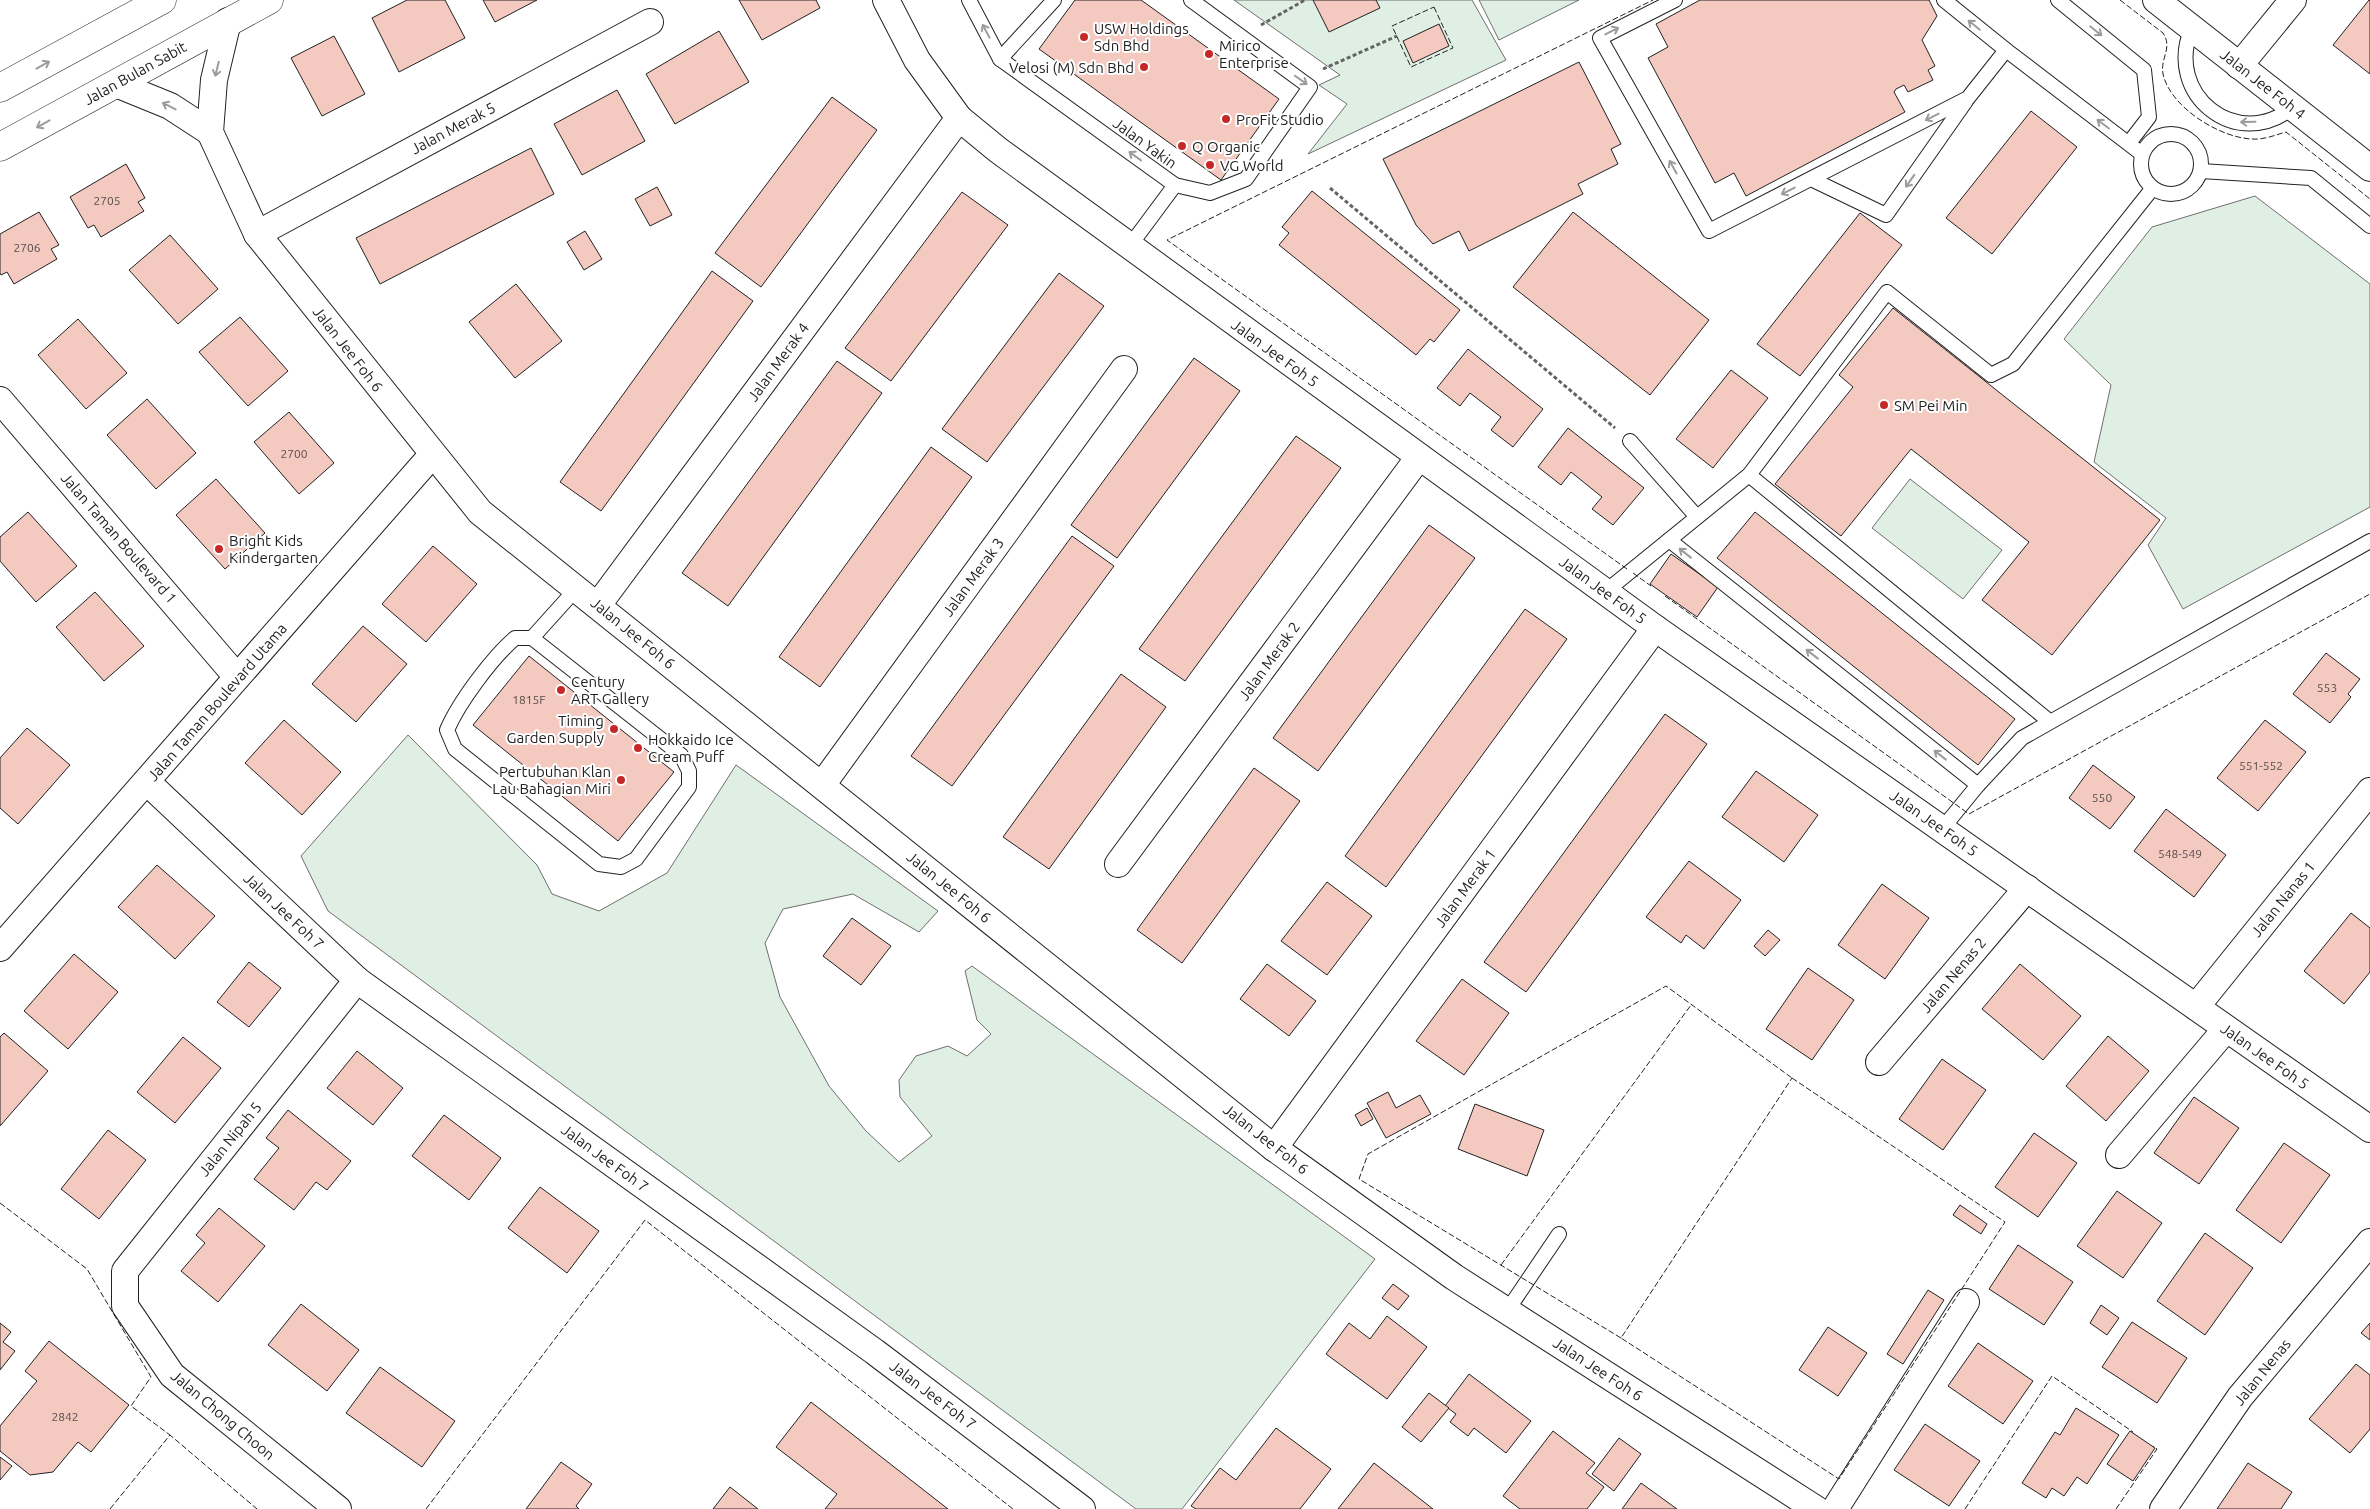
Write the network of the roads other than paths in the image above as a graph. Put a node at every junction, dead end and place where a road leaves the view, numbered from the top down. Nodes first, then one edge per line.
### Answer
1 (162, 0) edge
2 (269, 0) edge
3 (886, 0) edge
4 (969, 0) edge
5 (1054, 0) edge
6 (1191, 0) edge
7 (1675, 0) edge
8 (1944, 0) edge
9 (2058, 0) edge
10 (2156, 0) edge
11 (2293, 0) edge
12 (228, 22) junction
13 (650, 22) dead end
14 (2192, 28) junction
15 (2006, 50) junction
16 (1000, 59) junction
17 (2239, 66) junction
18 (116, 84) junction
19 (0, 88) edge
20 (1968, 98) junction
21 (2293, 107) junction
22 (2149, 117) junction
23 (959, 118) junction
24 (210, 132) junction
25 (2164, 134) junction
26 (2129, 143) junction
27 (0, 147) edge
28 (2142, 154) junction
29 (2370, 168) edge
30 (2201, 171) junction
31 (1812, 178) junction
32 (1175, 185) junction
33 (2152, 189) junction
34 (2370, 226) edge
35 (257, 234) junction
36 (1129, 247) junction
37 (1124, 369) dead end
38 (0, 400) edge
39 (1630, 441) road end
40 (432, 455) junction
41 (1419, 457) junction
42 (1749, 475) junction
43 (1697, 517) junction
44 (1669, 540) junction
45 (2370, 541) edge
46 (577, 588) junction
47 (1605, 592) junction
48 (598, 605) junction
49 (1655, 628) junction
50 (532, 638) junction
51 (237, 677) junction
52 (2049, 721) junction
53 (147, 782) junction
54 (822, 785) junction
55 (1978, 785) junction
56 (2370, 791) edge
57 (1942, 830) junction
58 (1118, 864) dead end
59 (2027, 888) junction
60 (0, 948) edge
61 (357, 980) junction
62 (2196, 1007) junction
63 (2226, 1030) junction
64 (1879, 1062) dead end
65 (2370, 1129) edge
66 (1274, 1148) junction
67 (2119, 1155) dead end
68 (1559, 1234) dead end
69 (2370, 1242) edge
70 (1966, 1302) dead end
71 (125, 1306) joint
72 (1507, 1310) junction
73 (338, 1509) edge
74 (1082, 1509) edge
75 (1816, 1509) edge
76 (1835, 1509) edge
77 (2163, 1509) edge

19 -> 1 main road
2 - 12 main road, Jalan Bulan Sabit
3 - 23 street, Jalan Jee Foh 5
16 -> 4 lane, Jalan Yakin
5 - 16 lane
6 -> 32 lane, Jalan Yakin
31 -> 7 lane
15 -> 8 lane
9 -> 22 lane
10 - 14 street, Jalan Jee Foh 4
11 - 17 street
12 - 18 main road, Jalan Bulan Sabit
12 -> 24 street, Jalan Jee Foh 6
13 - 35 street, Jalan Merak 5
14 - 17 street, Jalan Jee Foh 4
21 -> 14 lane
15 - 20 lane
26 -> 15 lane
32 -> 16 lane, Jalan Yakin
17 - 21 street, Jalan Jee Foh 4
24 -> 18 street
18 -> 27 main road, Jalan Bulan Sabit
20 -> 31 lane
20 -> 31 lane
21 - 29 street, Jalan Jee Foh 4
22 - 25 lane
22 - 26 lane
23 - 36 street, Jalan Jee Foh 5
23 - 48 street, Jalan Merak 4
24 - 35 street, Jalan Jee Foh 6
25 - 28 lane
25 - 30 lane
26 - 28 lane
28 - 33 lane
30 - 33 lane
30 - 34 lane
32 - 36 lane
33 - 42 lane
35 - 40 street, Jalan Jee Foh 6
36 - 41 street, Jalan Jee Foh 5
37 - 54 street, Jalan Merak 3
38 - 51 street, Jalan Taman Boulevard 1
39 - 43 lane
40 - 46 street, Jalan Jee Foh 6
40 - 51 street, Jalan Taman Boulevard Utama
41 - 47 street, Jalan Jee Foh 5
41 - 58 street, Jalan Merak 2
42 - 43 lane
42 - 52 lane
43 - 44 lane
44 - 47 lane
55 -> 44 lane
45 - 52 lane
46 - 48 street, Jalan Jee Foh 6
46 - 50 lane
47 - 49 street, Jalan Jee Foh 5
48 - 54 street, Jalan Jee Foh 6
49 - 57 street, Jalan Jee Foh 5
49 - 66 street, Jalan Merak 1
50 - 50 lane
51 - 53 street, Jalan Taman Boulevard Utama
52 - 55 lane
53 - 60 street, Jalan Taman Boulevard Utama
53 - 61 street, Jalan Jee Foh 7
54 - 66 street, Jalan Jee Foh 6
55 - 57 lane
56 - 62 street, Jalan Nanas 1
57 - 59 street, Jalan Jee Foh 5
59 - 62 street, Jalan Jee Foh 5
59 - 64 street, Jalan Nenas 2
61 - 71 street, Jalan Nipah 5
61 - 74 street, Jalan Jee Foh 7
62 - 63 street, Jalan Jee Foh 5
63 - 65 street, Jalan Jee Foh 5
63 - 67 street
66 - 72 street, Jalan Jee Foh 6
68 - 72 lane
69 - 77 street, Jalan Nenas
70 - 76 street
71 - 73 street, Jalan Chong Choon
72 - 75 street, Jalan Jee Foh 6

